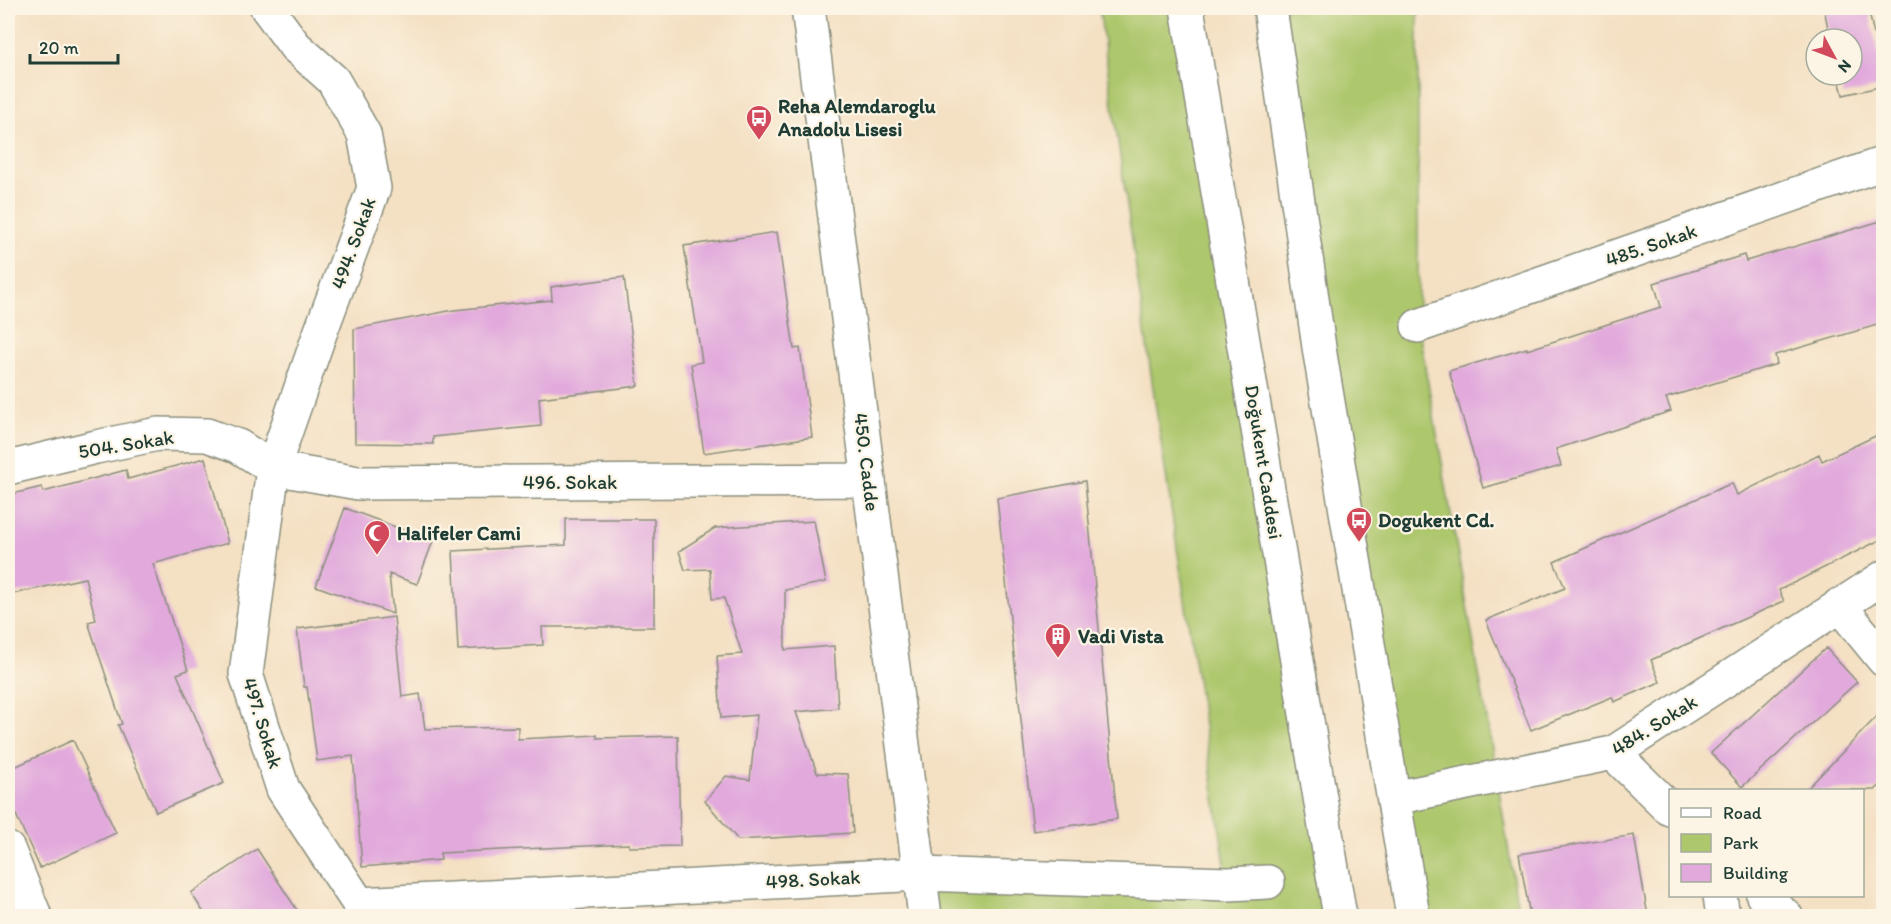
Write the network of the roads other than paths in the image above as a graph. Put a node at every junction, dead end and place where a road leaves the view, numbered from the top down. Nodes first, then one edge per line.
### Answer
1 (267, 8) edge
2 (1187, 8) edge
3 (1270, 8) edge
4 (813, 9) edge
5 (1884, 164) edge
6 (1418, 326) dead end
7 (8, 468) edge
8 (273, 468) junction
9 (869, 480) junction
10 (1884, 577) edge
11 (1839, 605) junction
12 (1884, 660) edge
13 (1613, 753) junction
14 (1394, 798) junction
15 (1669, 807) edge
16 (8, 849) edge
17 (921, 874) junction
18 (1268, 882) dead end
19 (1720, 897) edge
20 (1764, 897) edge
21 (364, 910) edge
22 (35, 916) edge
23 (925, 916) edge
24 (1340, 916) edge
25 (1413, 916) edge
26 (1724, 916) edge
27 (1786, 916) edge

1 - 8 street, 494. Sokak
2 - 24 street, Doğukent Caddesi
3 - 14 street
4 - 9 street, 450. Cadde
5 - 6 street, 485. Sokak
7 - 8 street, 504. Sokak
8 - 9 street, 496. Sokak
8 - 21 street, 497. Sokak
9 - 17 street, 450. Cadde
10 - 11 street, 484. Sokak
11 - 12 street
11 - 13 street, 484. Sokak
13 - 14 street, 484. Sokak
13 - 15 street
14 - 25 street
16 - 22 street
17 - 18 street, 498. Sokak
17 - 21 street, 498. Sokak
17 - 23 street, 450. Cadde
19 - 26 street
20 - 27 street

